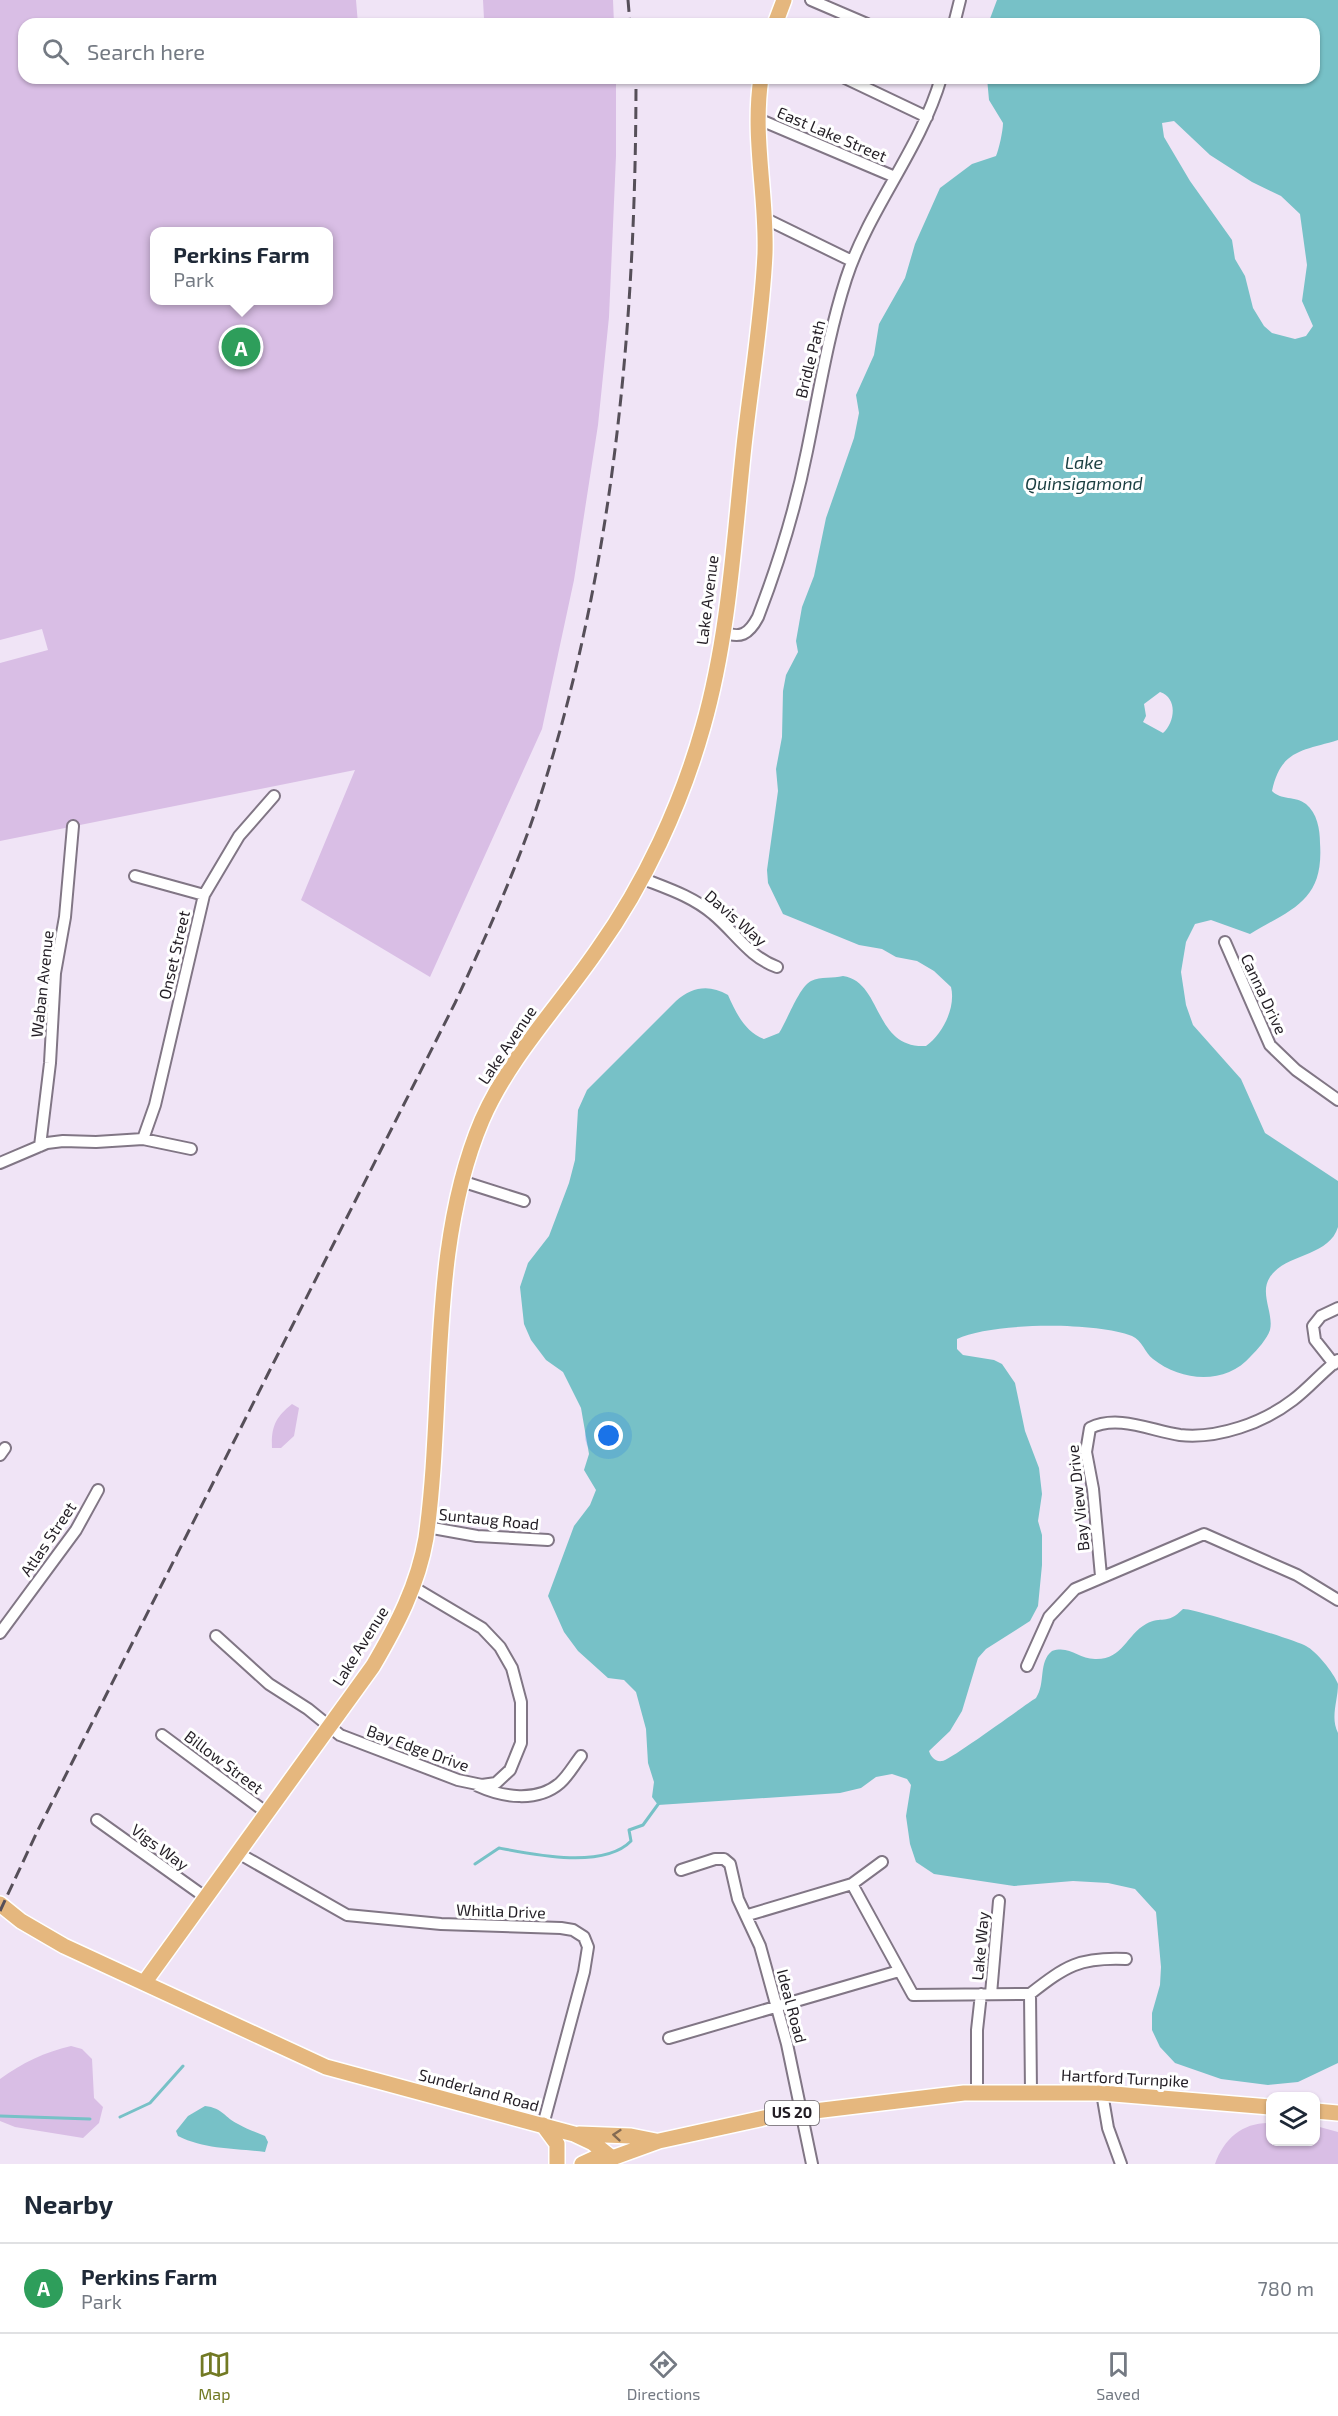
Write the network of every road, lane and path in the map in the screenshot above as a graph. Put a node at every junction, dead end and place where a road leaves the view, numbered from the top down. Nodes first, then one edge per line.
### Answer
1 (784, 0) edge
2 (811, 0) edge
3 (960, 0) edge
4 (777, 18) edge
5 (853, 18) edge
6 (956, 18) edge
7 (761, 84) edge
8 (858, 84) edge
9 (939, 84) edge
10 (927, 117) junction
11 (758, 119) junction
12 (895, 177) junction
13 (764, 218) junction
14 (852, 261) junction
15 (722, 632) junction
16 (274, 796) dead end
17 (73, 826) dead end
18 (135, 876) dead end
19 (641, 878) junction
20 (204, 895) junction
21 (1225, 942) dead end
22 (777, 967) dead end
23 (1338, 1100) edge
24 (143, 1139) junction
25 (40, 1146) junction
26 (191, 1149) dead end
27 (0, 1163) edge
28 (462, 1181) junction
29 (524, 1201) dead end
30 (1338, 1308) edge
31 (1336, 1362) edge
32 (98, 1490) dead end
33 (428, 1527) junction
34 (548, 1540) dead end
35 (1101, 1576) junction
36 (413, 1587) junction
37 (1338, 1600) edge
38 (0, 1633) edge
39 (216, 1636) dead end
40 (1028, 1665) dead end
41 (331, 1725) junction
42 (162, 1735) dead end
43 (581, 1756) dead end
44 (472, 1783) junction
45 (267, 1813) junction
46 (97, 1820) dead end
47 (238, 1852) junction
48 (882, 1862) dead end
49 (681, 1870) dead end
50 (852, 1884) junction
51 (205, 1897) junction
52 (999, 1900) dead end
53 (0, 1904) edge
54 (748, 1915) junction
55 (1126, 1959) dead end
56 (899, 1971) junction
57 (144, 1983) junction
58 (986, 1994) junction
59 (1030, 1994) junction
60 (777, 2008) junction
61 (669, 2038) dead end
62 (1031, 2092) junction
63 (977, 2093) junction
64 (1102, 2093) junction
65 (1266, 2107) edge
66 (802, 2111) junction
67 (1320, 2111) edge
68 (1338, 2113) edge
69 (543, 2125) junction
70 (574, 2134) junction
71 (659, 2141) junction
72 (609, 2161) edge
73 (557, 2164) edge
74 (582, 2164) edge
75 (812, 2164) edge
76 (1121, 2164) edge

1 - 4 main road
2 - 5 street
3 - 6 street
7 - 11 main road, Lake Avenue
8 - 10 street
9 - 10 street, Bridle Path
10 - 12 street, Bridle Path
11 - 12 street, East Lake Street
11 - 13 main road, Lake Avenue
12 - 14 street, Bridle Path
13 - 14 street
13 - 15 main road, Lake Avenue
14 - 15 street, Bridle Path
15 - 19 main road, Lake Avenue
16 - 20 street, Onset Street
17 - 25 street, Waban Avenue
18 - 20 street
19 - 22 street, Davis Way
19 - 28 main road, Lake Avenue
20 - 24 street, Onset Street
21 - 23 street, Canna Drive
24 - 25 street
24 - 26 street
25 - 27 street
28 - 29 street
28 - 33 main road, Lake Avenue
30 - 31 street
31 - 35 street, Bay View Drive
32 - 38 street, Atlas Street
33 - 34 street, Suntaug Road
33 - 36 main road, Lake Avenue
35 - 37 street
35 - 40 street
36 - 41 main road, Lake Avenue
36 - 44 street, Bay Edge Drive
39 - 41 street, Bay Edge Drive
41 - 44 street, Bay Edge Drive
41 - 45 main road, Lake Avenue
42 - 45 street, Billow Street
43 - 44 street
45 - 47 main road, Lake Avenue
46 - 51 street, Vigs Way
47 - 51 main road, Lake Avenue
47 - 69 street, Whitla Drive
48 - 50 street
49 - 54 street, Ideal Road
50 - 54 street
50 - 56 street
51 - 57 main road, Lake Avenue
52 - 58 street, Lake Way
53 - 57 main road, Sunderland Road
54 - 60 street, Ideal Road
55 - 59 street
56 - 58 street
56 - 60 street
57 - 69 main road, Sunderland Road
58 - 59 street
58 - 63 street, Lake Way
59 - 62 street
60 - 61 street
60 - 66 street, Ideal Road
62 - 63 main road, Hartford Turnpike / US 20
62 - 64 main road, Hartford Turnpike / US 20
63 - 66 main road, US 20
64 - 65 main road, Hartford Turnpike / US 20
64 - 76 street
66 - 71 main road, US 20
66 - 75 street, Ideal Road
67 - 68 main road
69 - 70 main road, Sunderland Road
69 - 73 main road
71 -> 70 main road
70 - 72 main road, Sunderland Road
71 - 72 main road, US 20
72 - 74 main road, US 20

